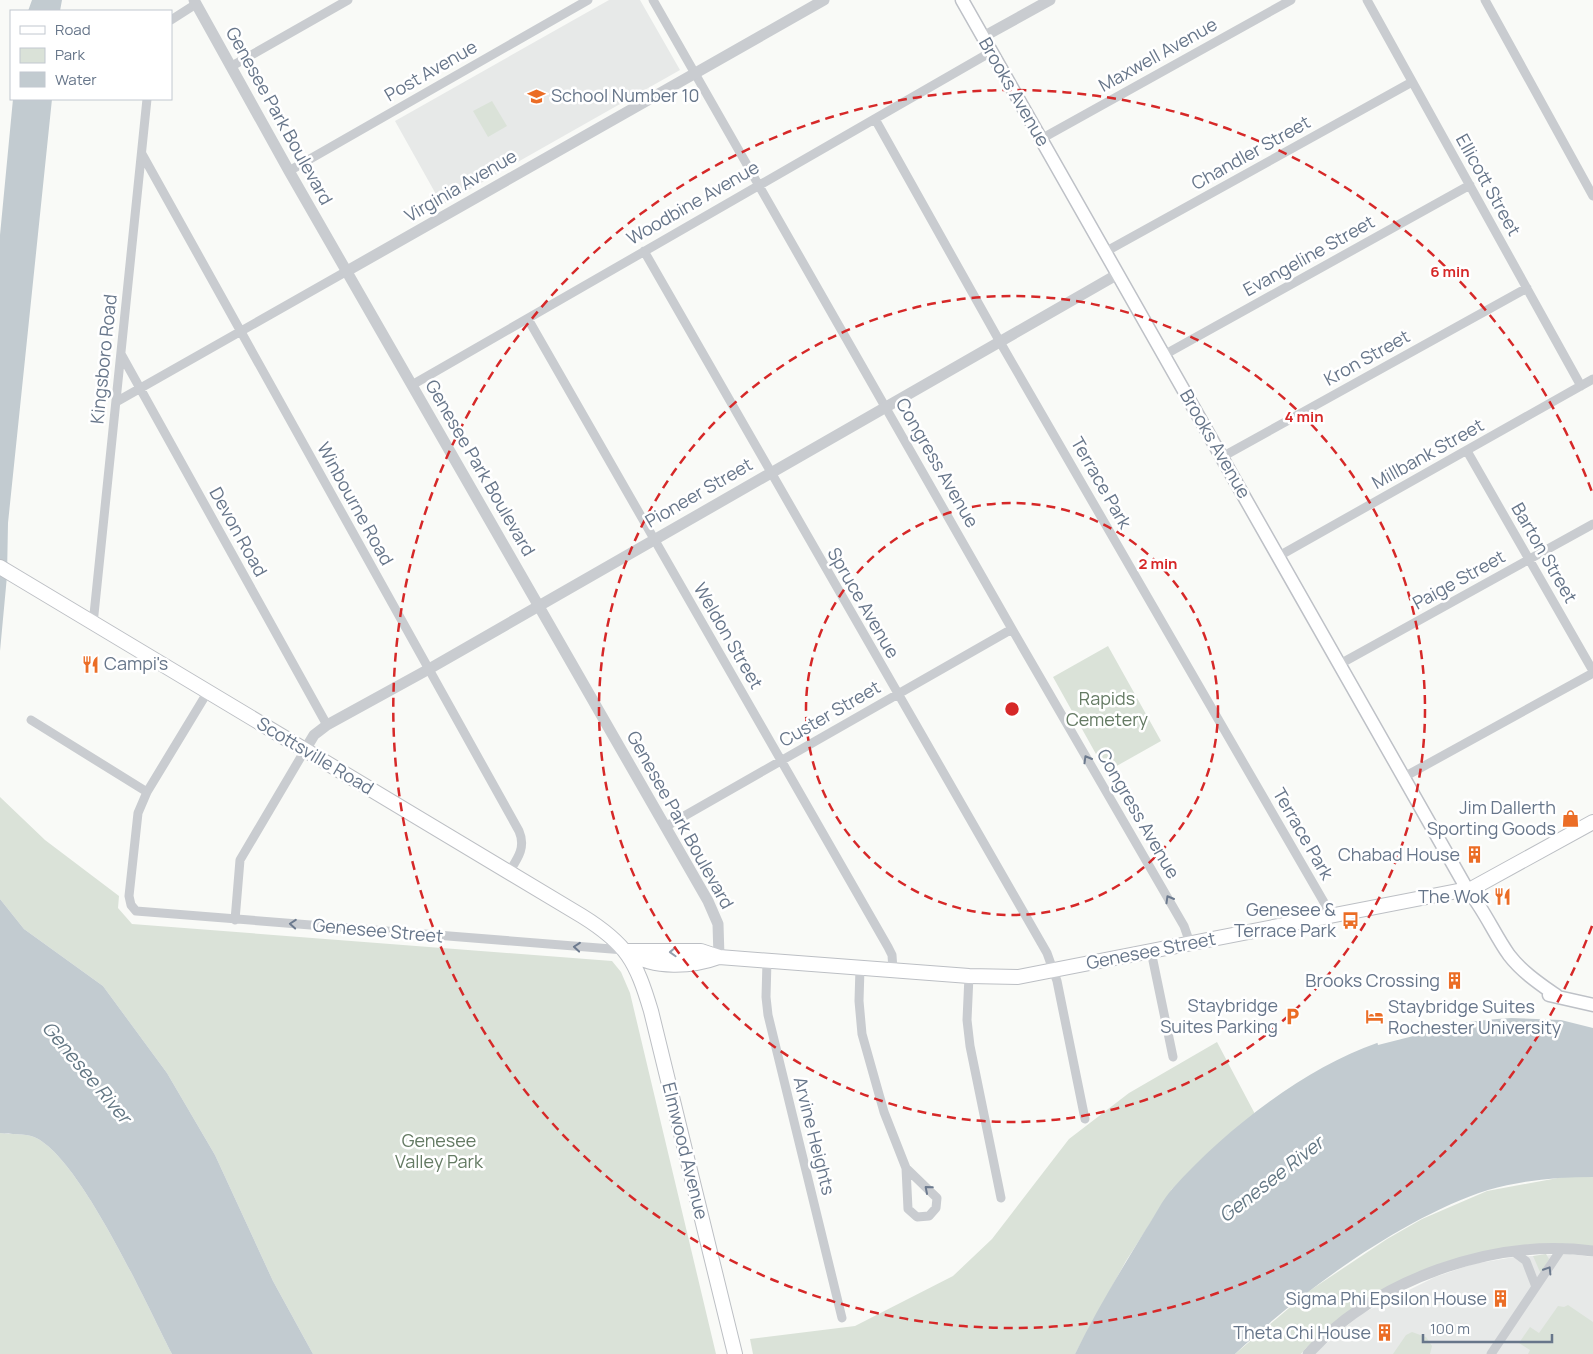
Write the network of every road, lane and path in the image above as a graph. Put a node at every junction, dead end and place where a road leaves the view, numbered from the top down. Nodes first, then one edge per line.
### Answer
1 (348, 0) edge
2 (588, 0) edge
3 (653, 0) edge
4 (824, 0) edge
5 (962, 0) edge
6 (1050, 0) edge
7 (1290, 0) edge
8 (1367, 0) edge
9 (1485, 0) edge
10 (195, 2) edge
11 (172, 19) edge
12 (983, 37) junction
13 (991, 52) junction
14 (232, 66) junction
15 (695, 73) junction
16 (1412, 82) junction
17 (147, 100) edge
18 (875, 119) junction
19 (1041, 138) junction
20 (142, 154) junction
21 (289, 170) junction
22 (1470, 185) junction
23 (759, 186) junction
24 (1593, 196) edge
25 (644, 251) junction
26 (1106, 252) junction
27 (347, 271) junction
28 (1118, 274) junction
29 (1527, 288) junction
30 (528, 319) junction
31 (240, 332) junction
32 (1000, 342) junction
33 (121, 354) junction
34 (1164, 355) junction
35 (1593, 379) edge
36 (412, 385) junction
37 (1581, 386) junction
38 (139, 389) junction
39 (116, 402) junction
40 (886, 406) junction
41 (1467, 451) junction
42 (1222, 457) junction
43 (770, 473) junction
44 (1593, 524) edge
45 (655, 539) junction
46 (1278, 556) junction
47 (1529, 560) junction
48 (0, 567) edge
49 (538, 606) junction
50 (93, 624) junction
51 (1012, 630) junction
52 (1340, 664) junction
53 (429, 669) junction
54 (1593, 672) edge
55 (207, 693) junction
56 (896, 694) junction
57 (31, 720) dead end
58 (327, 725) junction
59 (305, 750) junction
60 (781, 761) junction
61 (1404, 777) junction
62 (147, 792) junction
63 (1593, 822) edge
64 (665, 827) junction
65 (510, 872) junction
66 (1467, 889) junction
67 (1329, 915) junction
68 (235, 920) junction
69 (1190, 943) junction
70 (1151, 950) junction
71 (626, 951) junction
72 (718, 957) junction
73 (767, 961) junction
74 (860, 968) junction
75 (893, 970) junction
76 (1054, 970) junction
77 (969, 976) junction
78 (1593, 1005) edge
79 (1173, 1057) dead end
80 (1085, 1119) dead end
81 (906, 1168) junction
82 (1001, 1198) dead end
83 (1562, 1248) junction
84 (1514, 1252) junction
85 (1593, 1252) edge
86 (1536, 1287) junction
87 (842, 1318) dead end
88 (735, 1354) edge
89 (1308, 1354) edge
90 (1491, 1354) edge

1 - 14 street
2 - 21 street, Post Avenue
3 - 15 street, Congress Avenue
4 - 15 street, Virginia Avenue
5 - 12 main road, Brooks Avenue
6 - 12 street
7 - 19 street, Maxwell Avenue
8 - 16 street, Ellicott Street
9 - 24 street
10 - 11 street
10 - 14 street, Genesee Park Boulevard
12 - 13 main road, Brooks Avenue
13 - 18 street, Woodbine Avenue
13 - 19 main road, Brooks Avenue
14 - 21 street, Genesee Park Boulevard
15 - 23 street, Congress Avenue
15 - 27 street, Virginia Avenue
16 - 22 street, Ellicott Street
16 - 26 street, Chandler Street
17 - 20 street, Kingsboro Road
18 - 23 street, Woodbine Avenue
18 - 32 street, Terrace Park
19 - 26 main road, Brooks Avenue
20 - 31 street, Winbourne Road
20 - 33 street, Kingsboro Road
21 - 27 street, Genesee Park Boulevard
22 - 29 street, Ellicott Street
22 - 34 street, Evangeline Street
23 - 25 street, Woodbine Avenue
23 - 40 street, Congress Avenue
25 - 30 street, Woodbine Avenue
25 - 43 street, Spruce Avenue
26 - 28 main road, Brooks Avenue
27 - 31 street, Virginia Avenue
27 - 36 street, Genesee Park Boulevard
28 - 32 street, Pioneer Street
28 - 34 main road, Brooks Avenue
29 - 37 street, Ellicott Street
29 - 42 street, Kron Street
30 - 36 street, Woodbine Avenue
30 - 45 street, Weldon Street
31 - 38 street, Virginia Avenue
31 - 53 street, Winbourne Road
32 - 40 street, Pioneer Street
32 - 67 street, Terrace Park
33 - 38 street, Devon Road
33 - 39 street, Kingsboro Road
34 - 42 main road, Brooks Avenue
35 - 37 street, Millbank Street
36 - 49 street, Genesee Park Boulevard
37 - 41 street, Millbank Street
38 - 39 street, Virginia Avenue
38 - 58 street, Devon Road
39 - 50 street, Kingsboro Road
40 - 43 street, Pioneer Street
40 - 51 street, Congress Avenue
41 - 46 street, Millbank Street
41 - 47 street, Barton Street
42 - 46 main road, Brooks Avenue
43 - 45 street, Pioneer Street
43 - 56 street, Spruce Avenue
44 - 47 street, Paige Street
45 - 49 street, Pioneer Street
45 - 60 street, Weldon Street
46 - 52 main road, Brooks Avenue
47 - 52 street, Paige Street
47 - 54 street, Barton Street
48 - 50 main road, Scottsville Road
49 - 53 street, Pioneer Street
49 - 64 street, Genesee Park Boulevard
50 - 55 main road, Scottsville Road
51 - 56 street, Custer Street
69 -> 51 street, Congress Avenue
52 - 61 main road, Brooks Avenue
53 - 58 street, Pioneer Street
53 - 65 street, Winbourne Road
54 - 61 street
55 - 59 main road, Scottsville Road
55 - 62 street
56 - 60 street, Custer Street
56 - 76 street, Spruce Avenue
57 - 62 street
58 - 59 street, Pioneer Street
59 - 65 main road, Scottsville Road
59 - 68 street
60 - 64 street, Custer Street
60 - 75 street, Weldon Street
61 - 66 main road, Brooks Avenue
62 - 68 street, Genesee Street
63 - 66 main road, Genesee Street
64 - 72 street, Genesee Park Boulevard
65 - 71 main road, Scottsville Road
66 - 67 main road, Genesee Street
66 - 78 main road, Brooks Avenue
67 - 69 main road, Genesee Street
71 -> 68 street, Genesee Street
69 - 70 main road, Genesee Street
70 - 76 main road, Genesee Street
70 - 79 street
71 - 72 main road, Genesee Street
71 - 88 main road, Elmwood Avenue
72 - 73 main road, Genesee Street
73 - 74 main road, Genesee Street
73 - 87 street, Arvine Heights
74 - 75 main road, Genesee Street
74 - 81 street
75 - 77 main road, Genesee Street
76 - 77 main road, Genesee Street
76 - 80 street, Spruce Avenue
77 - 82 street
81 -> 81 street
83 - 84 street
83 - 85 street
86 -> 83 street
84 - 86 street
84 - 89 street
86 - 90 street

